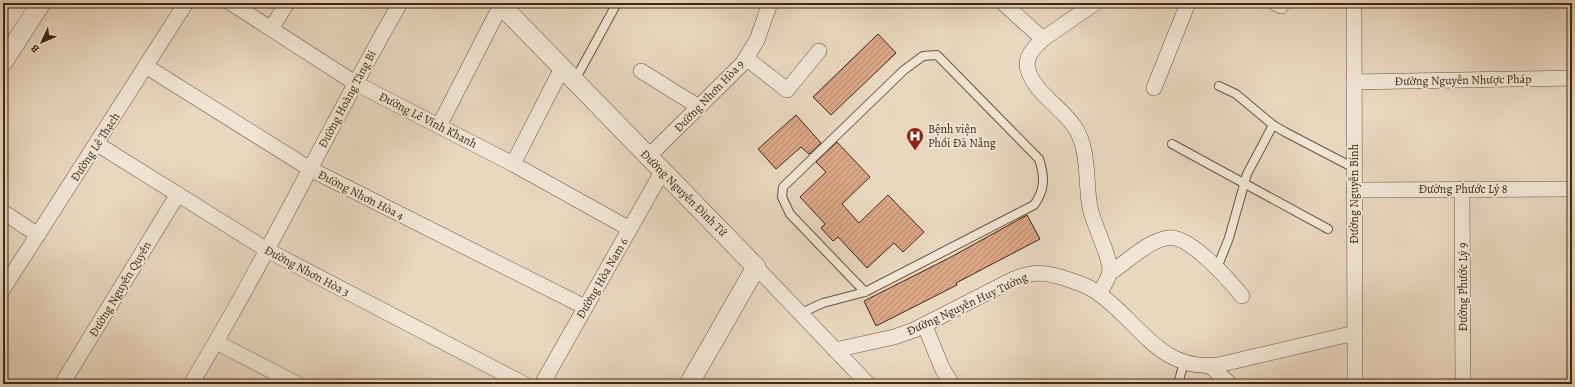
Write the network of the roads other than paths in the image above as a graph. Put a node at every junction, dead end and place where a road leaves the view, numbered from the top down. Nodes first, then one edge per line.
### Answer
1 (18, 3) edge
2 (41, 3) edge
3 (186, 3) edge
4 (231, 3) edge
5 (287, 3) edge
6 (400, 3) edge
7 (617, 3) edge
8 (1003, 3) edge
9 (1188, 3) edge
10 (1354, 3) edge
11 (766, 4) edge
12 (1091, 4) edge
13 (505, 6) edge
14 (3, 26) edge
15 (271, 29) junction
16 (1043, 39) junction
17 (820, 51) dead end
18 (746, 58) junction
19 (3, 62) edge
20 (147, 67) junction
21 (641, 71) dead end
22 (568, 74) junction
23 (1572, 78) edge
24 (1354, 82) junction
25 (354, 83) junction
26 (1219, 86) dead end
27 (1154, 88) dead end
28 (699, 107) junction
29 (1273, 124) junction
30 (438, 126) junction
31 (97, 144) junction
32 (1172, 144) dead end
33 (648, 158) junction
34 (513, 164) junction
35 (1354, 168) junction
36 (310, 169) junction
37 (662, 172) junction
38 (1244, 183) junction
39 (1462, 189) junction
40 (1572, 189) edge
41 (1354, 190) junction
42 (178, 194) junction
43 (3, 212) edge
44 (630, 229) junction
45 (1328, 229) dead end
46 (38, 235) junction
47 (267, 250) junction
48 (756, 267) junction
49 (1217, 268) junction
50 (1110, 273) junction
51 (3, 289) edge
52 (865, 292) junction
53 (1099, 294) junction
54 (1242, 296) dead end
55 (585, 307) junction
56 (801, 313) junction
57 (925, 326) junction
58 (1355, 333) junction
59 (216, 342) junction
60 (835, 350) junction
61 (1184, 362) junction
62 (1210, 366) junction
63 (62, 384) edge
64 (191, 384) edge
65 (297, 384) edge
66 (524, 384) edge
67 (542, 384) edge
68 (689, 384) edge
69 (868, 384) edge
70 (952, 384) edge
71 (1178, 384) edge
72 (1230, 384) edge
73 (1356, 384) edge
74 (1463, 384) edge

1 - 14 street
2 - 19 street
3 - 20 street, Đường Lê Thạch
4 - 15 street, Đường Lê Vĩnh Khanh
5 - 15 street
6 - 25 street, Đường Hoàng Tăng Bí
7 - 22 lane
8 - 16 street
9 - 27 street
10 - 24 street, Đường Nguyễn Bính
11 - 18 street, Đường Nhơn Hòa 9
12 - 16 street
13 - 22 street, Đường Nguyễn Đình Tứ
13 - 30 street
15 - 25 street, Đường Lê Vĩnh Khanh
16 - 50 street
17 - 18 street
18 - 28 street, Đường Nhơn Hòa 9
20 - 31 street, Đường Lê Thạch
20 - 36 street, Đường Nhơn Hòa 4
21 - 28 street
22 - 33 street, Đường Nguyễn Đình Tứ
22 - 34 street
23 - 24 street, Đường Nguyễn Nhược Pháp
24 - 35 street, Đường Nguyễn Bính
25 - 30 street, Đường Lê Vĩnh Khanh
25 - 36 street, Đường Hoàng Tăng Bí
26 - 29 lane
28 - 33 street, Đường Nhơn Hòa 9
29 - 35 lane
29 - 38 lane
30 - 34 street, Đường Lê Vĩnh Khanh
31 - 42 street, Đường Nhơn Hòa 3
31 - 46 street, Đường Lê Thạch
32 - 38 lane
33 - 37 street, Đường Nguyễn Đình Tứ
34 - 44 street, Đường Lê Vĩnh Khanh
35 - 41 street, Đường Nguyễn Bính
36 - 47 street, Đường Hoàng Tăng Bí
36 - 55 street, Đường Nhơn Hòa 4
37 - 44 street, Đường Hòa Nam 6
37 - 48 street, Đường Nguyễn Đình Tứ
38 - 45 lane
38 - 49 lane
39 - 40 street, Đường Phước Lý 8
39 - 41 street, Đường Phước Lý 8
39 - 74 street, Đường Phước Lý 9
41 - 58 street, Đường Nguyễn Bính
42 - 47 street, Đường Nhơn Hòa 3
42 - 63 street, Đường Nguyễn Quyền
43 - 46 street
44 - 55 street, Đường Hòa Nam 6
46 - 51 street, Đường Lê Thạch
47 - 59 street, Đường Hoàng Tăng Bí
47 - 66 street, Đường Nhơn Hòa 3
48 - 56 street, Đường Nguyễn Đình Tứ
48 - 68 street
49 - 50 street
49 - 54 street
50 - 53 street
52 - 52 lane
52 - 56 lane
53 - 57 street, Đường Nguyễn Huy Tưởng
53 - 61 street, Đường Nguyễn Huy Tưởng
55 - 67 street, Đường Hòa Nam 6
56 - 60 street, Đường Nguyễn Đình Tứ
57 - 60 street, Đường Nguyễn Huy Tưởng
57 - 70 street
58 - 62 street, Đường Nguyễn Huy Tưởng
58 - 73 street, Đường Nguyễn Bính
59 - 64 street, Đường Hoàng Tăng Bí
59 - 65 street
60 - 69 street, Đường Nguyễn Đình Tứ
61 - 62 street, Đường Nguyễn Huy Tưởng
61 - 71 lane
62 - 72 street

